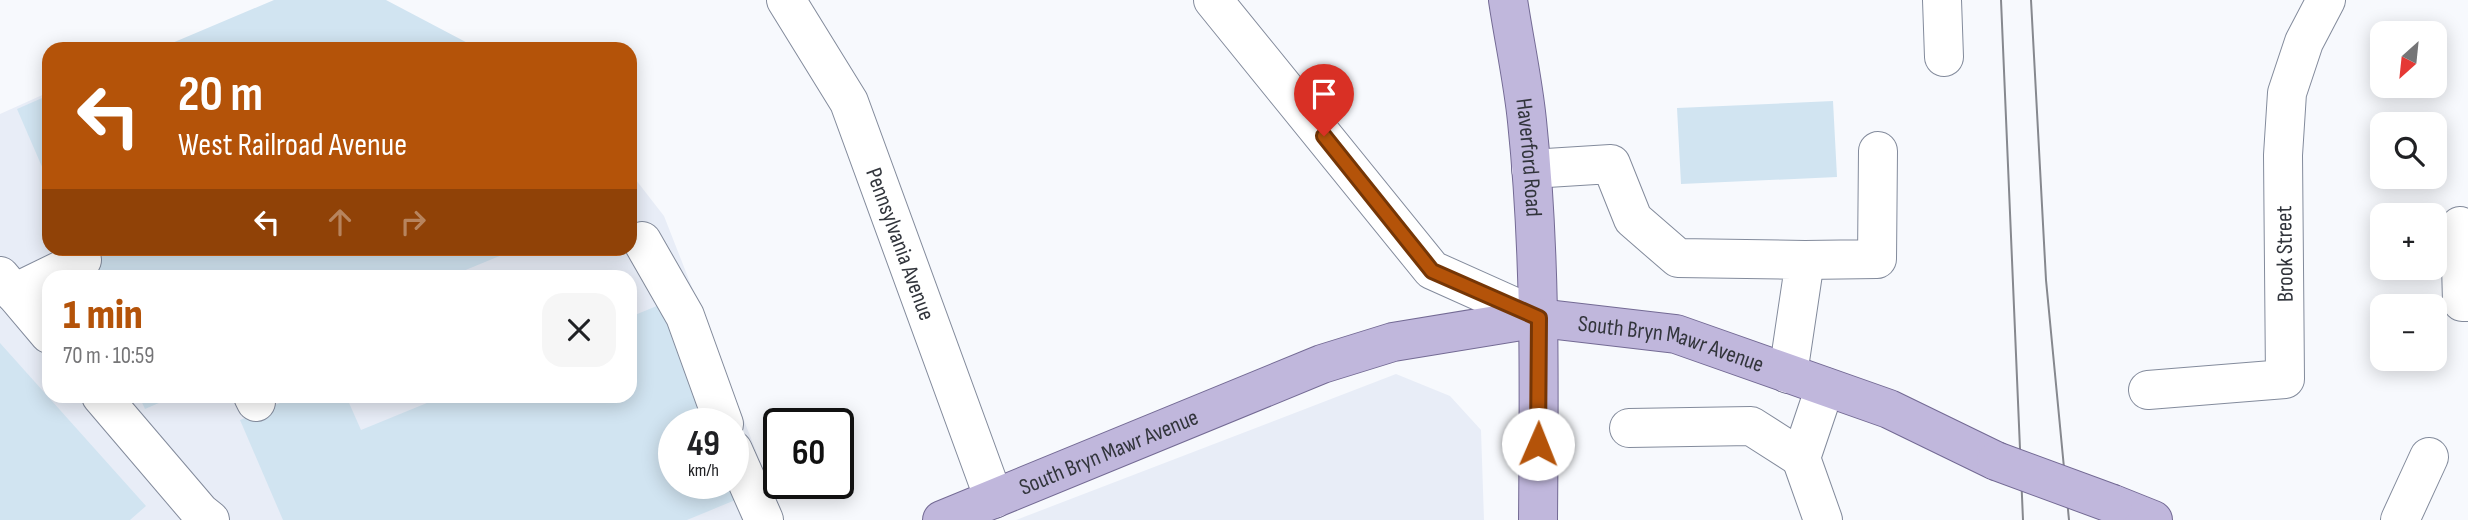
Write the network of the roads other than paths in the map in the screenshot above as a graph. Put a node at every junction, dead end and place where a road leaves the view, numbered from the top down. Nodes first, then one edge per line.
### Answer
1 (786, 0) edge
2 (1213, 0) edge
3 (1508, 0) edge
4 (1942, 0) edge
5 (2326, 0) edge
6 (1944, 57) dead end
7 (1878, 151) dead end
8 (1531, 169) junction
9 (2460, 226) dead end
10 (642, 241) dead end
11 (82, 260) dead end
12 (1805, 260) junction
13 (51, 270) edge
14 (42, 273) edge
15 (7, 284) edge
16 (2468, 302) edge
17 (1539, 318) junction
18 (42, 326) edge
19 (1788, 374) junction
20 (1825, 387) junction
21 (2148, 390) dead end
22 (107, 403) edge
23 (718, 408) edge
24 (1629, 428) dead end
25 (2429, 457) dead end
26 (1801, 458) junction
27 (749, 486) edge
28 (994, 499) junction
29 (204, 517) edge
30 (764, 520) edge
31 (942, 520) edge
32 (1538, 520) edge
33 (1823, 520) edge
34 (2153, 520) edge
35 (2400, 520) edge

1 - 28 street, Pennsylvania Avenue
2 - 17 street
3 - 8 main road, Haverford Road
4 - 6 street
5 - 21 street, Brook Street
7 - 12 street
8 - 12 street
8 - 17 main road, Haverford Road
9 - 16 street
10 - 23 street
11 - 13 street
12 - 19 street
14 - 15 street
15 - 18 street
17 - 19 main road, South Bryn Mawr Avenue
17 - 28 main road, South Bryn Mawr Avenue
17 - 32 main road, Haverford Road
19 - 20 main road, South Bryn Mawr Avenue
20 - 26 street
20 - 34 main road, South Bryn Mawr Avenue, bridge
22 - 29 street
24 - 26 street
25 - 35 street
26 - 33 street
27 - 30 street
28 - 31 main road, South Bryn Mawr Avenue

